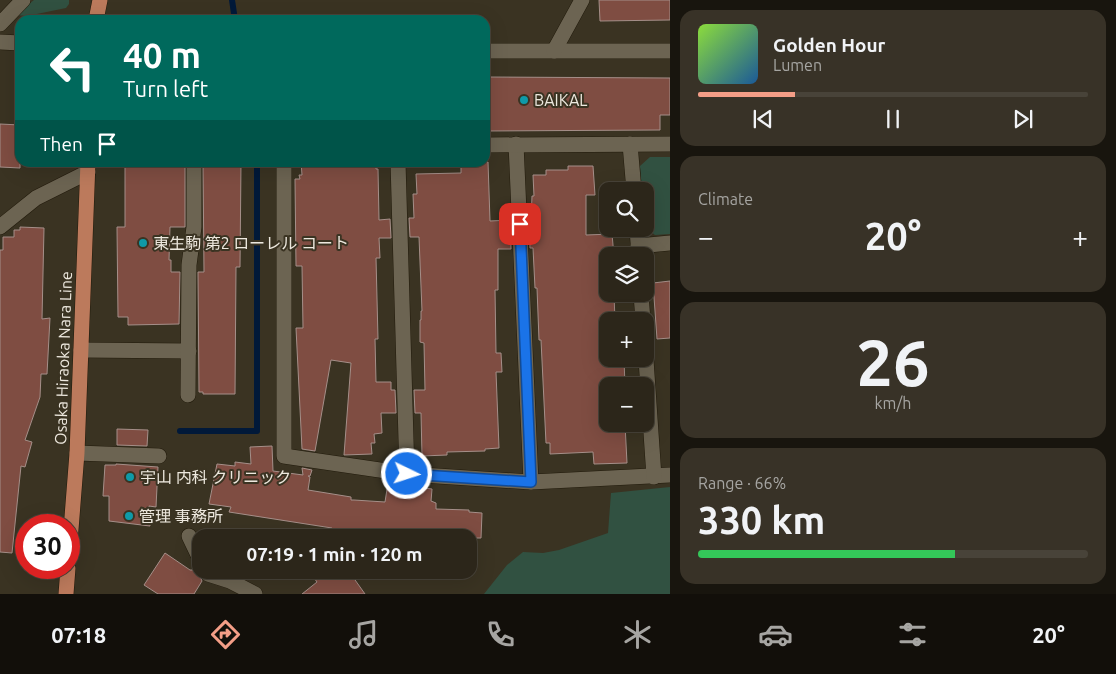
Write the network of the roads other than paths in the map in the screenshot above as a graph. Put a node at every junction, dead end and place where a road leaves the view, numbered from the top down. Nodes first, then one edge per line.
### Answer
1 (23, 0) edge
2 (100, 0) edge
3 (582, 0) edge
4 (97, 15) edge
5 (0, 24) edge
6 (0, 42) edge
7 (15, 43) edge
8 (490, 51) edge
9 (554, 51) junction
10 (670, 51) edge
11 (516, 144) junction
12 (630, 144) junction
13 (670, 144) edge
14 (490, 145) edge
15 (88, 167) edge
16 (194, 167) edge
17 (284, 167) edge
18 (398, 167) edge
19 (633, 182) edge
20 (0, 226) edge
21 (670, 243) edge
22 (654, 247) edge
23 (81, 350) junction
24 (189, 351) junction
25 (646, 367) edge
26 (188, 395) dead end
27 (77, 453) junction
28 (159, 456) dead end
29 (407, 474) junction
30 (670, 475) edge
31 (654, 477) junction
32 (531, 482) junction
33 (72, 514) edge
34 (189, 536) dead end
35 (192, 542) edge
36 (67, 579) edge
37 (224, 579) edge
38 (66, 594) edge
39 (255, 594) edge

1 - 5 street
2 - 4 main road
3 - 9 street
6 - 7 street
8 - 9 street
9 - 10 street
11 - 12 street
11 - 14 street
11 - 32 street
12 - 13 street
12 - 19 street
15 - 20 street
15 - 23 main road, Osaka Hiraoka Nara Line
16 - 24 street
17 - 29 street
18 - 29 street
21 - 22 street
23 - 24 street
23 - 27 main road, Osaka Hiraoka Nara Line
24 - 26 street
25 - 31 street
27 - 28 street
27 - 33 main road, Osaka Hiraoka Nara Line
29 - 32 street
30 - 31 street
31 - 32 street
34 - 35 street
36 - 38 main road
37 - 39 street

